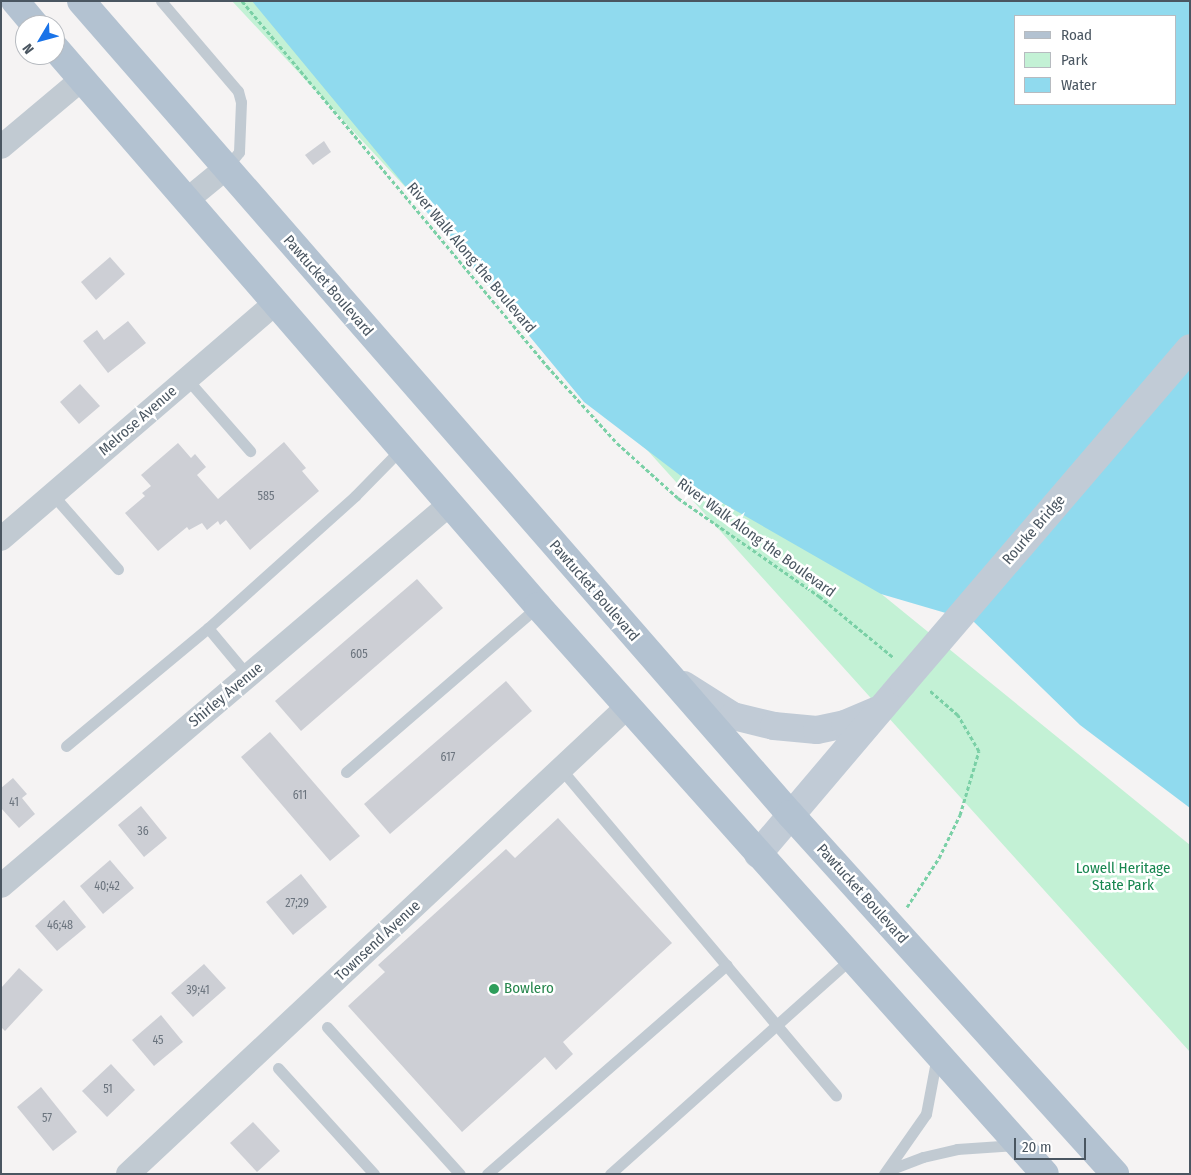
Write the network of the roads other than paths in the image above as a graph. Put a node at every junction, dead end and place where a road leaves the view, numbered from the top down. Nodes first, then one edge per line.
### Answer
1 (15, 1) edge
2 (81, 1) edge
3 (161, 1) edge
4 (27, 15) edge
5 (65, 59) edge
6 (82, 79) junction
7 (1, 147) edge
8 (226, 168) junction
9 (187, 200) junction
10 (275, 303) junction
11 (1190, 348) edge
12 (187, 379) junction
13 (402, 448) junction
14 (250, 451) dead end
15 (52, 494) junction
16 (450, 504) junction
17 (1, 538) edge
18 (118, 569) dead end
19 (538, 606) junction
20 (208, 628) junction
21 (644, 648) junction
22 (248, 676) junction
23 (627, 707) junction
24 (876, 711) junction
25 (66, 746) dead end
26 (561, 769) junction
27 (346, 772) dead end
28 (790, 814) junction
29 (758, 854) junction
30 (1, 886) edge
31 (852, 958) junction
32 (727, 964) junction
33 (777, 1024) junction
34 (327, 1026) dead end
35 (938, 1054) junction
36 (278, 1068) dead end
37 (836, 1096) dead end
38 (1020, 1145) junction
39 (887, 1172) edge
40 (128, 1174) edge
41 (374, 1174) edge
42 (460, 1174) edge
43 (487, 1174) edge
44 (610, 1174) edge
45 (1045, 1174) edge
46 (1115, 1174) edge

1 - 4 main road
2 - 8 main road, Pawtucket Boulevard
3 - 8 lane
5 - 6 main road
6 - 7 street
6 - 9 main road
8 - 9 street
8 - 21 main road, Pawtucket Boulevard
9 - 10 main road
10 - 12 street, Melrose Avenue
10 - 13 main road
11 - 24 main road, Rourke Bridge, bridge
12 - 14 lane
12 - 15 street, Melrose Avenue
13 - 16 main road
13 - 20 lane
15 - 17 street, Melrose Avenue
15 - 18 lane
16 - 19 main road
16 - 22 street, Shirley Avenue
19 - 23 main road
19 - 27 lane
20 - 22 lane
20 - 25 lane
21 - 24 main road, Rourke Bridge
21 - 28 main road, Pawtucket Boulevard
22 - 30 street, Shirley Avenue
23 - 26 street, Townsend Avenue
23 - 29 main road
24 - 28 main road, Rourke Bridge
26 - 32 lane
26 - 40 street, Townsend Avenue
28 - 29 main road, Rourke Bridge
28 - 46 main road, Pawtucket Boulevard
29 - 31 main road
31 - 33 lane
31 - 35 main road
32 - 33 lane
32 - 43 lane
33 - 37 lane
33 - 44 lane
34 - 42 lane
35 - 38 main road
35 - 39 lane
36 - 41 lane
38 - 39 lane
38 - 45 main road

